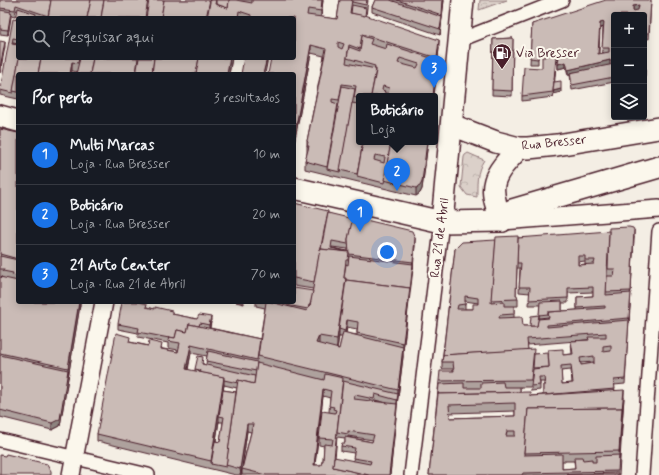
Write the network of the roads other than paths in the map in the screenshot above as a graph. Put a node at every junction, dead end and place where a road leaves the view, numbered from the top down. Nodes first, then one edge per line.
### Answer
1 (463, 0) edge
2 (562, 0) edge
3 (460, 40) junction
4 (0, 116) edge
5 (16, 120) edge
6 (452, 125) junction
7 (658, 125) edge
8 (519, 148) junction
9 (659, 167) edge
10 (296, 188) edge
11 (659, 209) edge
12 (502, 221) junction
13 (442, 222) junction
14 (659, 231) edge
15 (104, 304) edge
16 (0, 440) edge
17 (74, 458) junction
18 (71, 475) edge
19 (148, 475) edge
20 (411, 475) edge
21 (642, 475) edge

1 - 3 main road, Rua 21 de Abril
2 - 3 street
3 - 6 main road, Rua 21 de Abril
4 - 5 main road
6 - 8 main road, Rua Bresser
6 - 13 main road, Rua 21 de Abril
7 - 8 main road, Rua Bresser
8 - 12 main road
9 - 12 main road
10 - 13 main road
11 - 12 street
12 - 13 main road
13 - 20 street, Rua 21 de Abril
14 - 21 street
15 - 17 street
16 - 17 street
17 - 18 street
17 - 19 street

